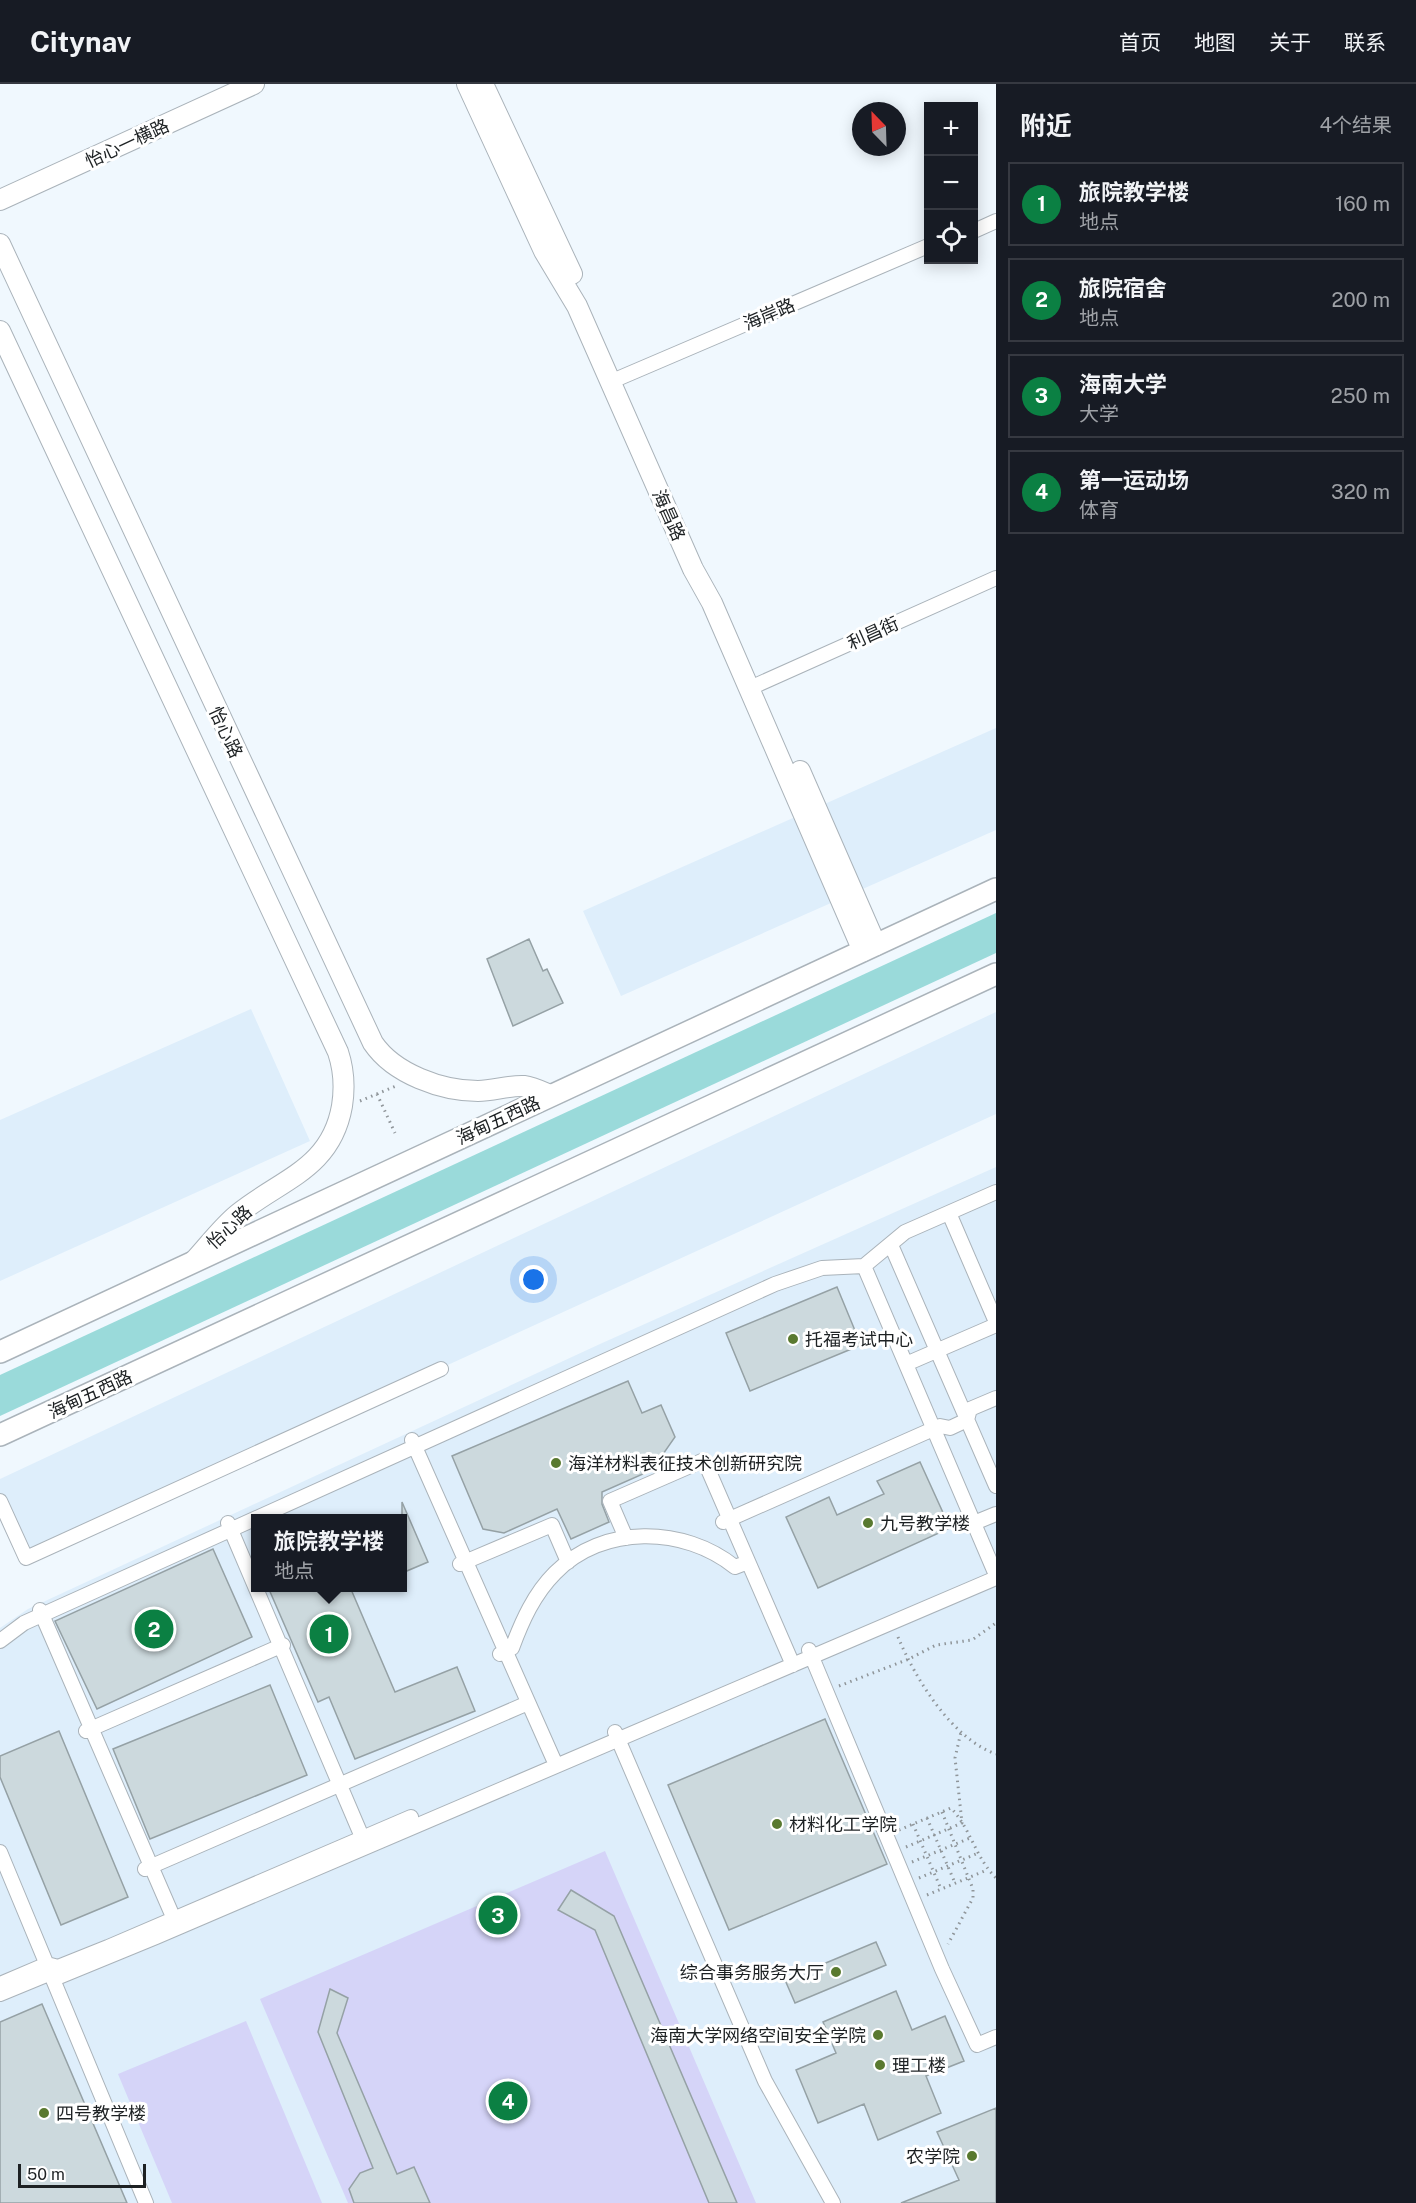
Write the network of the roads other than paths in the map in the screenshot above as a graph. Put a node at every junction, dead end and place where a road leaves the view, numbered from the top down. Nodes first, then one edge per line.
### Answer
1 (224, 84) edge
2 (254, 84) edge
3 (467, 84) edge
4 (483, 84) edge
5 (0, 188) edge
6 (0, 200) edge
7 (996, 221) edge
8 (978, 229) edge
9 (0, 244) edge
10 (924, 248) edge
11 (0, 331) edge
12 (615, 380) junction
13 (996, 578) edge
14 (756, 686) junction
15 (996, 889) edge
16 (869, 948) junction
17 (996, 974) edge
18 (550, 1095) junction
19 (996, 1192) edge
20 (996, 1199) edge
21 (950, 1216) junction
22 (892, 1248) junction
23 (194, 1262) junction
24 (869, 1267) junction
25 (996, 1324) edge
26 (937, 1350) junction
27 (0, 1352) edge
28 (909, 1362) junction
29 (441, 1369) dead end
30 (996, 1398) edge
31 (967, 1420) junction
32 (936, 1424) junction
33 (0, 1436) edge
34 (411, 1445) junction
35 (996, 1486) edge
36 (0, 1501) edge
37 (256, 1514) edge
38 (996, 1514) edge
39 (251, 1516) edge
40 (725, 1517) junction
41 (977, 1522) junction
42 (231, 1525) junction
43 (626, 1538) junction
44 (568, 1562) junction
45 (463, 1563) junction
46 (745, 1563) junction
47 (996, 1570) edge
48 (251, 1571) edge
49 (251, 1573) edge
50 (259, 1592) edge
51 (261, 1592) edge
52 (38, 1614) junction
53 (0, 1635) edge
54 (0, 1641) edge
55 (282, 1648) junction
56 (503, 1652) junction
57 (811, 1653) junction
58 (789, 1663) junction
59 (524, 1701) junction
60 (90, 1732) junction
61 (613, 1736) junction
62 (551, 1763) junction
63 (340, 1781) junction
64 (366, 1841) junction
65 (0, 1852) edge
66 (147, 1864) junction
67 (0, 1870) edge
68 (173, 1925) junction
69 (46, 1970) junction
70 (0, 1984) edge
71 (0, 1994) edge
72 (996, 2037) edge
73 (139, 2203) edge
74 (146, 2203) edge
75 (825, 2203) edge
76 (833, 2203) edge

1 - 5 street, 怡心一横路
2 - 6 street, 怡心一横路
3 - 12 street, 海昌路
4 - 12 street, 海昌路
7 - 8 street
9 - 18 street, 怡心路
10 - 12 street, 海岸路
11 - 23 street, 怡心路
12 - 14 street, 海昌路
13 - 14 street, 利昌街
14 - 16 street, 海昌路
15 - 16 main road, 海甸五西路
16 - 18 main road, 海甸五西路
17 - 33 main road, 海甸五西路
18 - 23 main road, 海甸五西路
19 - 21 street
20 - 21 street
21 - 22 street
21 - 25 street
22 - 24 street
22 - 26 street
23 - 27 main road, 海甸五西路
24 - 28 street
24 - 34 street
25 - 26 street
26 - 28 street
26 - 31 street
28 - 32 street
29 - 36 street
30 - 31 street
31 - 32 street
31 - 35 street
32 - 40 street
32 - 41 street
34 - 37 street
34 - 45 street
38 - 41 street
39 - 42 street
40 - 43 street
40 - 46 street
41 - 47 street
42 - 48 street
42 - 49 street
42 - 52 street
43 - 44 street
43 - 46 street
44 - 45 street
44 - 56 street
45 - 56 street
46 - 58 street
47 - 57 street
50 - 55 street
51 - 55 street
52 - 53 street
52 - 54 street
52 - 60 street
55 - 60 street
55 - 63 street
56 - 59 street
57 - 58 street
57 - 72 street
58 - 61 street
59 - 62 street
59 - 63 street
60 - 66 street
61 - 62 street
61 - 75 street
61 - 76 street
62 - 64 street
63 - 64 street
63 - 66 street
64 - 68 street
65 - 69 street
66 - 68 street
67 - 69 street
68 - 69 street
69 - 70 street
69 - 71 street
69 - 73 street
69 - 74 street

